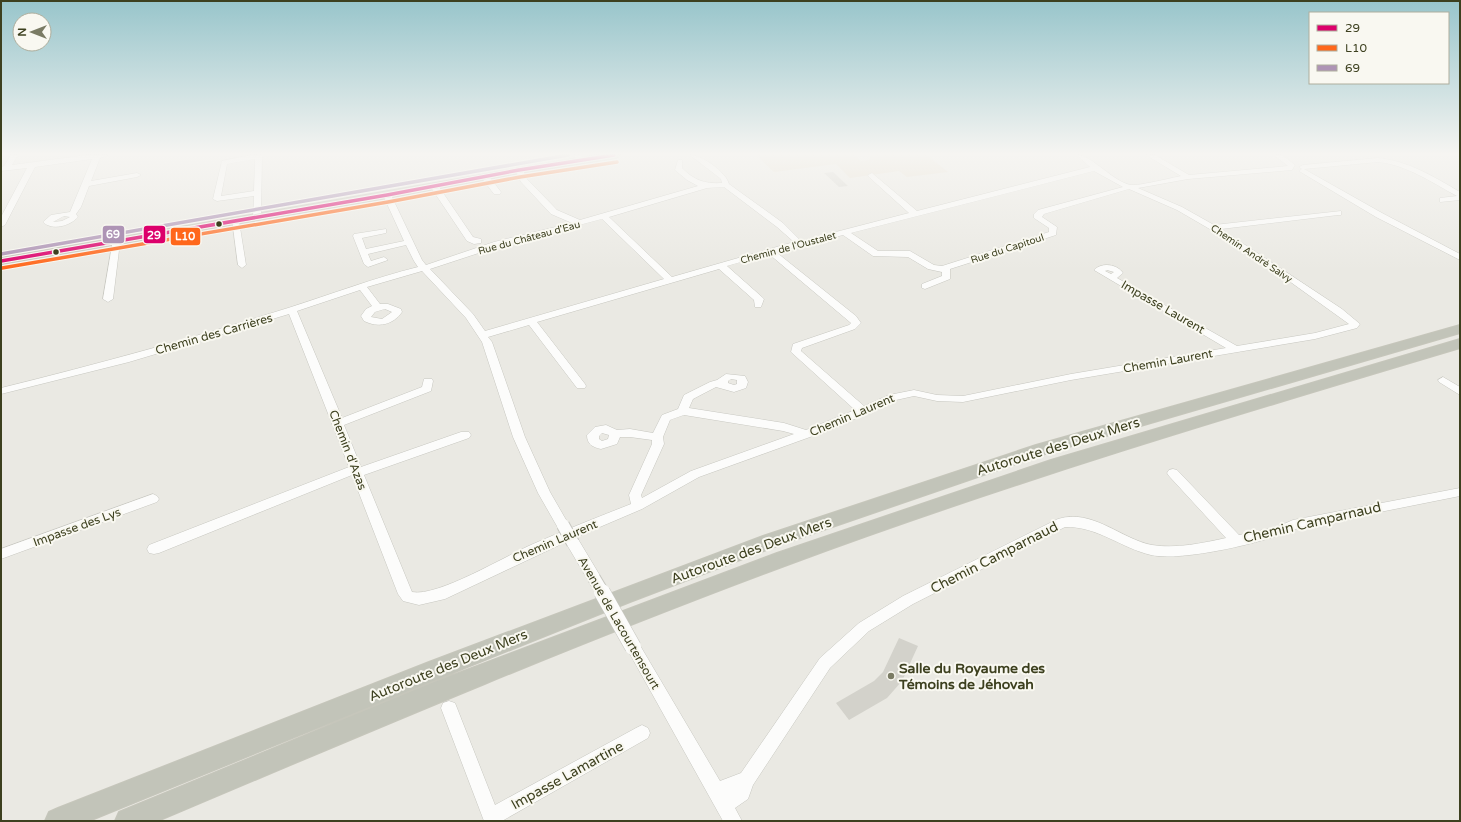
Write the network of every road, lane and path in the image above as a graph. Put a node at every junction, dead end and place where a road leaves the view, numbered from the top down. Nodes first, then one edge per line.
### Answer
1 (17, 193) edge
2 (82, 193) edge
3 (218, 193) edge
4 (396, 193) edge
5 (439, 193) edge
6 (537, 193) edge
7 (682, 193) edge
8 (737, 193) edge
9 (892, 193) edge
10 (996, 193) edge
11 (1110, 193) edge
12 (1148, 193) edge
13 (1344, 193) edge
14 (257, 194) joint
15 (387, 195) junction
16 (1460, 198) edge
17 (1443, 200) dead end
18 (1338, 213) dead end
19 (72, 214) dead end
20 (915, 214) junction
21 (604, 216) junction
22 (257, 217) junction
23 (235, 221) junction
24 (1, 223) edge
25 (580, 223) junction
26 (1214, 227) junction
27 (383, 230) dead end
28 (844, 232) junction
29 (478, 241) dead end
30 (116, 242) junction
31 (409, 242) junction
32 (799, 243) junction
33 (770, 251) junction
34 (364, 252) junction
35 (1460, 257) edge
36 (384, 260) dead end
37 (1, 261) edge
38 (242, 265) dead end
39 (720, 265) junction
40 (424, 268) junction
41 (946, 268) junction
42 (1111, 278) dead end
43 (670, 280) junction
44 (925, 286) dead end
45 (362, 287) junction
46 (108, 299) dead end
47 (758, 305) dead end
48 (378, 307) dead end
49 (292, 310) junction
50 (531, 321) junction
51 (1355, 324) joint
52 (1460, 329) edge
53 (483, 335) junction
54 (1460, 343) edge
55 (1235, 349) junction
56 (1443, 380) dead end
57 (428, 381) dead end
58 (722, 383) dead end
59 (581, 386) dead end
60 (1, 391) edge
61 (1460, 392) edge
62 (683, 411) junction
63 (863, 411) junction
64 (338, 423) junction
65 (465, 434) dead end
66 (615, 434) dead end
67 (806, 434) junction
68 (657, 437) junction
69 (356, 471) junction
70 (1173, 473) dead end
71 (1460, 492) edge
72 (153, 499) dead end
73 (638, 506) junction
74 (1236, 540) junction
75 (154, 549) dead end
76 (1, 554) edge
77 (403, 590) joint
78 (449, 708) dead end
79 (642, 733) dead end
80 (720, 799) junction
81 (492, 819) edge
82 (58, 821) edge
83 (128, 821) edge
84 (733, 821) edge

1 - 24 street
2 - 19 street
3 - 14 street
4 - 15 main road
5 - 29 street
6 - 25 street
7 - 21 street, Rue du Château d'Eau
8 - 32 street
9 - 20 street
10 - 20 street, Chemin de l'Oustalet
11 - 41 street, Rue du Capitoul
12 - 26 street, Chemin André Salvy
13 - 35 street
14 - 22 street
15 - 22 main road
15 - 31 street, Avenue de Lacourtensourt
16 - 17 street
18 - 26 street
20 - 28 street, Chemin de l'Oustalet
21 - 25 street, Rue du Château d'Eau
21 - 43 street
22 - 23 main road
23 - 30 main road
23 - 38 street
25 - 40 street, Rue du Château d'Eau
26 - 51 street, Chemin André Salvy
27 - 34 street
28 - 32 street, Chemin de l'Oustalet
28 - 41 street, Rue du Capitoul
30 - 37 main road
30 - 46 street
31 - 34 street
31 - 40 street, Avenue de Lacourtensourt
32 - 33 street, Chemin de l'Oustalet
33 - 39 street, Chemin de l'Oustalet
33 - 63 street
34 - 36 street
39 - 43 street, Chemin de l'Oustalet
39 - 47 street
40 - 45 street, Chemin des Carrières
40 - 53 street, Avenue de Lacourtensourt
41 - 44 street
42 - 55 street, Impasse Laurent
43 - 50 street, Chemin de l'Oustalet
45 - 48 street
45 - 49 street, Chemin des Carrières
49 - 60 street, Chemin des Carrières
49 - 64 street, Chemin d'Azas
50 - 53 street, Chemin de l'Oustalet
50 - 59 street
51 - 55 street, Chemin Laurent
52 - 82 highway, Autoroute des Deux Mers
53 - 80 street, Avenue de Lacourtensourt, bridge
54 - 83 highway, Autoroute des Deux Mers
55 - 63 street, Chemin Laurent
56 - 61 street
57 - 64 street
58 - 62 street
62 - 67 street
62 - 68 street
63 - 67 street, Chemin Laurent
64 - 69 street, Chemin d'Azas
65 - 69 street
66 - 68 street
67 - 73 street, Chemin Laurent
68 - 73 street
69 - 75 street
69 - 77 street, Chemin d'Azas
70 - 74 street
71 - 74 street, Chemin Camparnaud
72 - 76 street, Impasse des Lys
73 - 77 street, Chemin Laurent
74 - 80 street, Chemin Camparnaud
78 - 81 street, Impasse Lamartine
79 - 81 street, Impasse Lamartine
80 - 84 street, Avenue de Lacourtensourt

